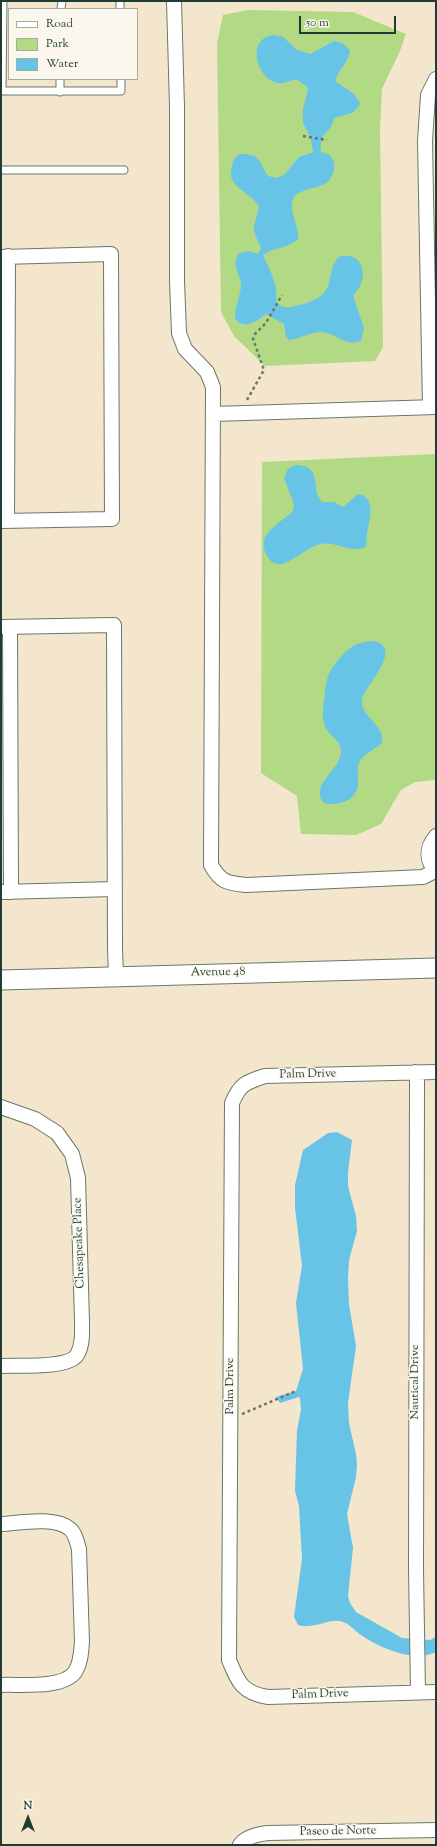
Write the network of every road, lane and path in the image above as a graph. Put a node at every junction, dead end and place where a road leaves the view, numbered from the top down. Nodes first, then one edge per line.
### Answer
1 (3, 1) edge
2 (174, 1) edge
3 (436, 79) edge
4 (60, 80) edge
5 (121, 80) edge
6 (2, 91) edge
7 (60, 92) junction
8 (303, 136) dead end
9 (327, 140) dead end
10 (1, 170) edge
11 (124, 170) dead end
12 (431, 185) edge
13 (4, 257) edge
14 (282, 295) dead end
15 (433, 407) edge
16 (240, 413) junction
17 (213, 414) junction
18 (4, 521) edge
19 (5, 627) edge
20 (436, 836) edge
21 (436, 872) edge
22 (115, 889) junction
23 (6, 892) edge
24 (436, 968) edge
25 (116, 976) junction
26 (1, 980) edge
27 (415, 1072) junction
28 (436, 1072) edge
29 (1, 1107) edge
30 (1, 1366) edge
31 (296, 1391) dead end
32 (231, 1419) junction
33 (1, 1524) edge
34 (1, 1685) edge
35 (418, 1692) junction
36 (436, 1692) edge
37 (436, 1830) edge
38 (241, 1843) edge

1 - 6 lane
2 - 17 street
3 - 12 street
4 - 7 lane
5 - 7 lane
6 - 7 lane
8 - 9 path
10 - 11 lane
12 - 15 street
13 - 18 street
13 - 18 street
14 - 16 path
15 - 16 street
16 - 17 street
17 - 21 street
19 - 22 street
19 - 23 street
20 - 21 street
22 - 23 street
22 - 25 street
24 - 25 main road, Avenue 48
25 - 26 main road, Avenue 48
27 - 28 street, Palm Drive
27 - 32 street, Palm Drive
27 - 35 street, Nautical Drive
29 - 30 street, Chesapeake Place
31 - 32 path
32 - 35 street, Palm Drive
33 - 34 street
35 - 36 street, Palm Drive
37 - 38 street, Paseo de Norte

